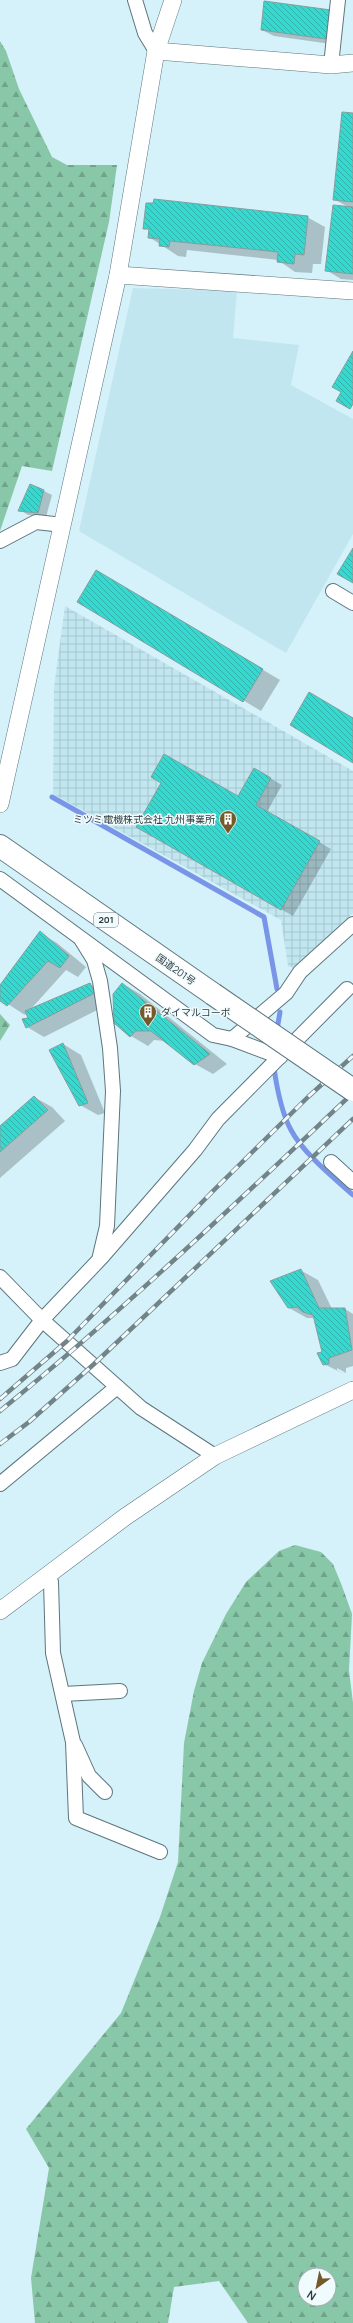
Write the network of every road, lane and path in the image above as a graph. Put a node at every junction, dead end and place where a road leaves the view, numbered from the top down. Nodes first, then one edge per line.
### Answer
1 (135, 0) edge
2 (173, 0) edge
3 (338, 0) edge
4 (156, 51) junction
5 (353, 63) edge
6 (331, 65) junction
7 (118, 275) junction
8 (353, 291) edge
9 (63, 525) junction
10 (0, 541) edge
11 (333, 591) dead end
12 (353, 603) edge
13 (0, 804) edge
14 (0, 846) edge
15 (0, 879) edge
16 (353, 924) edge
17 (81, 939) junction
18 (347, 989) dead end
19 (232, 1039) junction
20 (280, 1057) junction
21 (353, 1090) edge
22 (331, 1162) dead end
23 (353, 1182) edge
24 (99, 1260) junction
25 (0, 1277) edge
26 (42, 1320) junction
27 (0, 1363) edge
28 (117, 1387) junction
29 (353, 1390) edge
30 (215, 1456) junction
31 (0, 1484) edge
32 (47, 1575) junction
33 (0, 1611) edge
34 (120, 1691) dead end
35 (63, 1694) junction
36 (72, 1742) junction
37 (105, 1792) dead end
38 (160, 1852) dead end

1 - 4 street
2 - 4 street
3 - 6 street
4 - 6 street
4 - 7 street
5 - 6 street
7 - 8 street
7 - 9 street
9 - 10 street
9 - 13 street
11 - 12 street
14 - 21 highway, 国道201号 / 201, bridge
15 - 17 street
16 - 19 street
17 - 19 street
17 - 24 street
18 - 20 street
19 - 20 street
20 - 24 street
22 - 23 street
24 - 26 street
25 - 26 street
26 - 27 street
26 - 28 street
28 - 30 street
28 - 31 street
29 - 30 street
30 - 32 street
32 - 33 street
32 - 35 street
34 - 35 street
35 - 36 street
36 - 37 street
36 - 38 street

